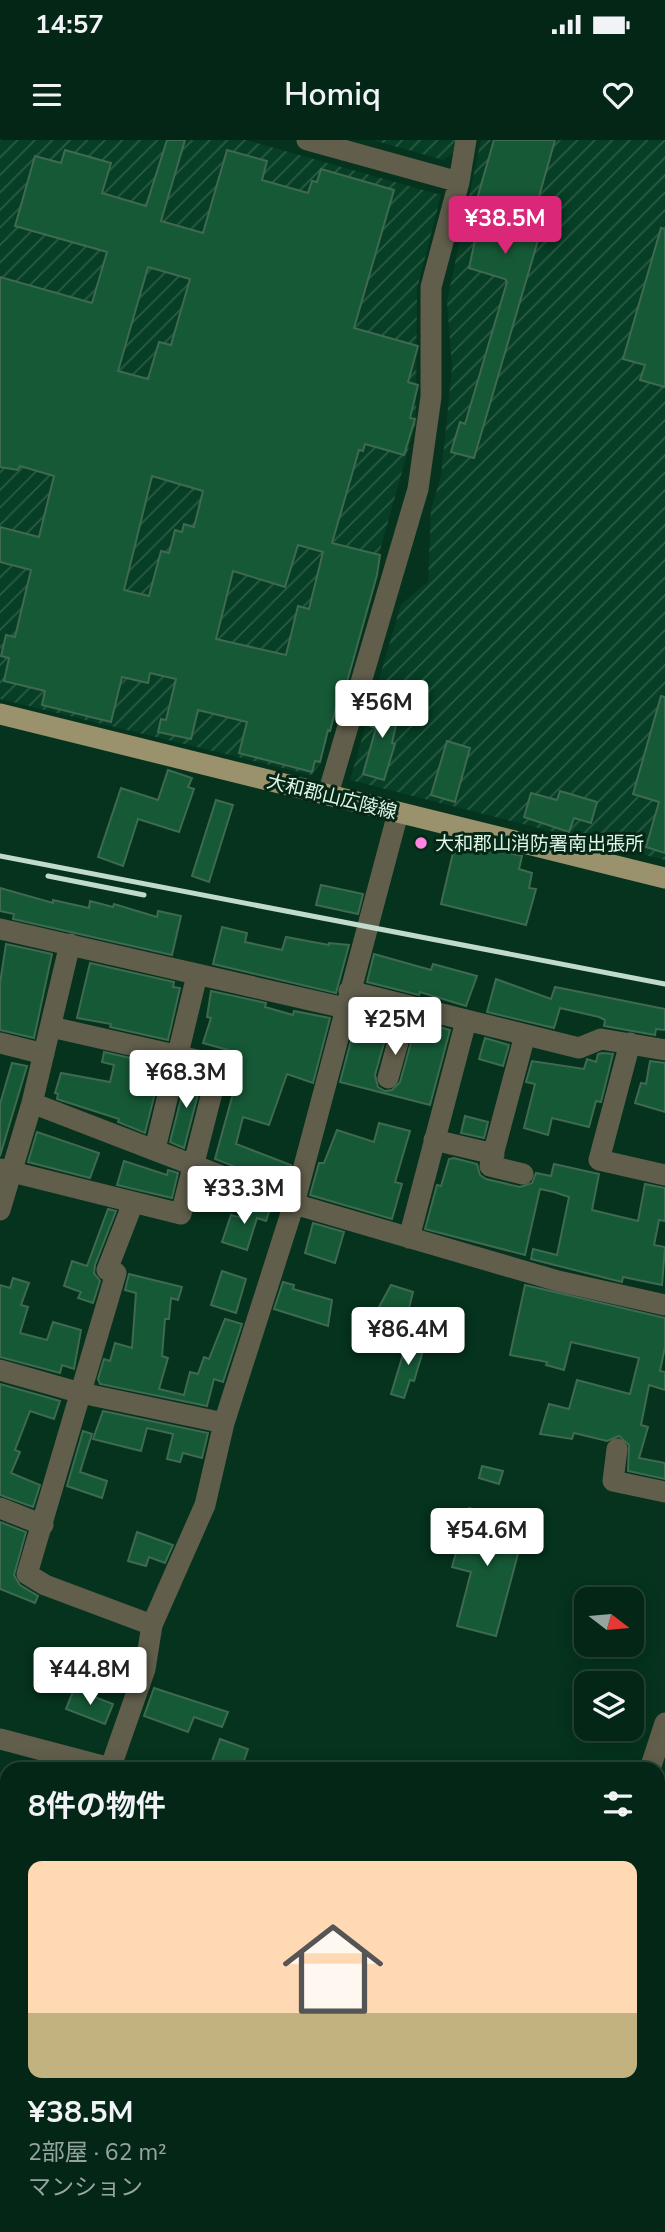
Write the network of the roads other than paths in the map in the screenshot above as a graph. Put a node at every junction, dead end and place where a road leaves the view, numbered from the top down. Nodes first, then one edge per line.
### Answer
1 (307, 140) edge
2 (466, 140) edge
3 (459, 182) junction
4 (0, 715) edge
5 (328, 794) junction
6 (398, 813) junction
7 (665, 878) edge
8 (0, 929) edge
9 (70, 944) junction
10 (197, 975) junction
11 (347, 1000) junction
12 (408, 1006) junction
13 (466, 1021) junction
14 (51, 1027) junction
15 (524, 1035) junction
16 (630, 1043) junction
17 (0, 1044) edge
18 (665, 1050) edge
19 (44, 1054) junction
20 (179, 1055) junction
21 (388, 1078) dead end
22 (32, 1103) junction
23 (435, 1140) junction
24 (155, 1149) junction
25 (494, 1154) junction
26 (195, 1166) junction
27 (6, 1171) edge
28 (523, 1174) dead end
29 (665, 1175) edge
30 (133, 1203) junction
31 (294, 1204) junction
32 (0, 1210) edge
33 (409, 1238) junction
34 (665, 1305) edge
35 (0, 1370) edge
36 (81, 1393) junction
37 (224, 1423) junction
38 (617, 1449) dead end
39 (665, 1492) edge
40 (0, 1508) edge
41 (43, 1525) junction
42 (152, 1625) junction
43 (665, 1723) edge
44 (0, 1739) edge
45 (87, 1762) edge
46 (112, 1762) edge
47 (652, 1762) edge

1 - 3 street
2 - 3 street
3 - 5 street
4 - 5 main road, 大和郡山広陵線
5 - 6 main road, 大和郡山広陵線
6 - 7 main road, 大和郡山広陵線
6 - 11 street
8 - 9 street
9 - 10 street
9 - 14 street
10 - 11 street
10 - 20 street
11 - 12 street
11 - 31 street
12 - 13 street
12 - 21 street
13 - 15 street
13 - 23 street
14 - 19 street
14 - 20 street
15 - 16 street
15 - 25 street
16 - 18 street
16 - 29 street
17 - 19 street
19 - 22 street
20 - 24 street
20 - 26 street
22 - 24 street
22 - 27 street
23 - 25 street
23 - 33 street
24 - 26 street
25 - 28 street
26 - 30 street
26 - 31 street
27 - 30 street
27 - 32 street
30 - 36 street
31 - 33 street
31 - 37 street
33 - 34 street
35 - 36 street
36 - 37 street
36 - 41 street
37 - 42 street
38 - 39 street
40 - 41 street
41 - 42 street
42 - 46 street
43 - 47 street
44 - 45 street

